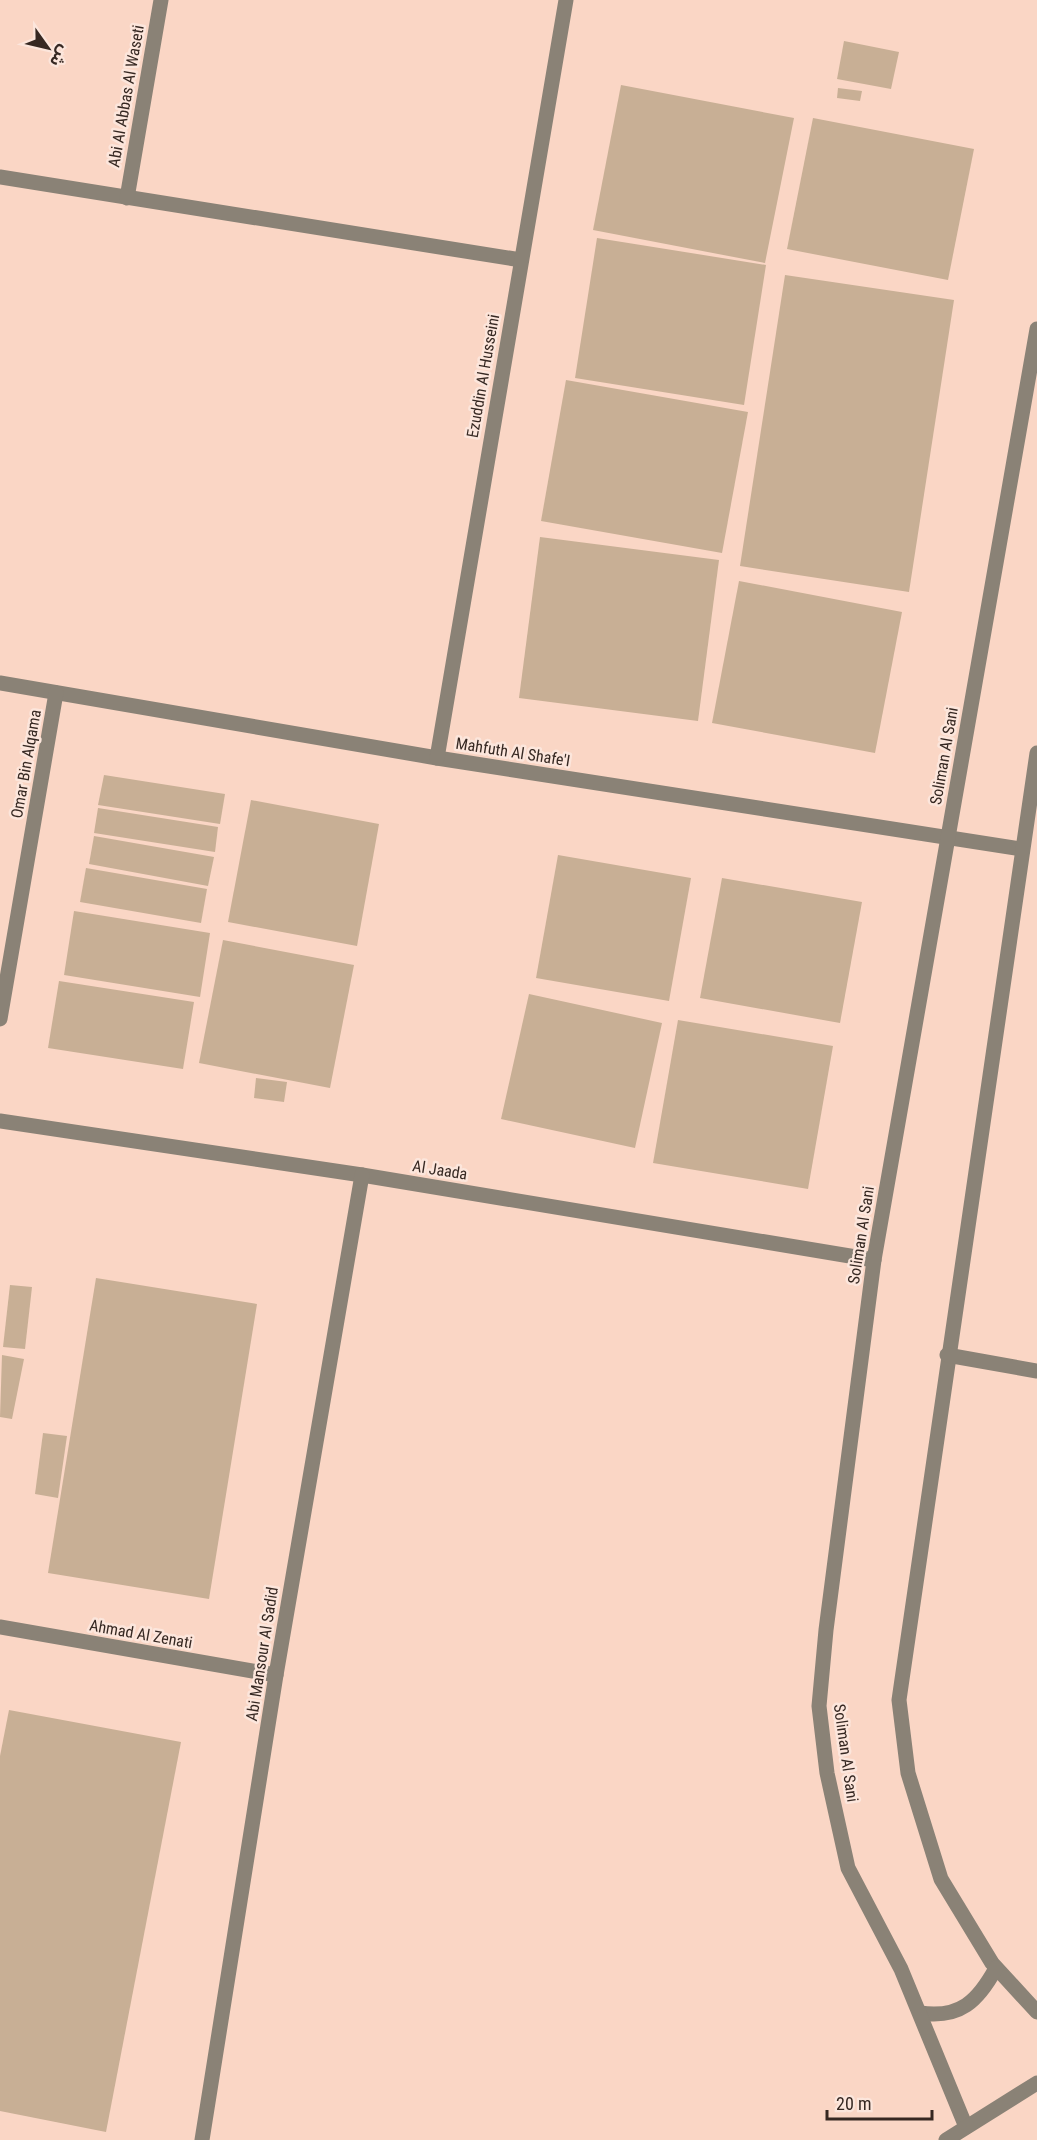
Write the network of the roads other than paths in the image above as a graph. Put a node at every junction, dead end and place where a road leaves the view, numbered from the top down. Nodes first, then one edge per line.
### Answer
1 (161, 0) edge
2 (566, 0) edge
3 (0, 177) edge
4 (127, 198) junction
5 (521, 260) junction
6 (1037, 329) edge
7 (0, 683) edge
8 (56, 693) junction
9 (1037, 753) edge
10 (437, 758) junction
11 (948, 838) junction
12 (1021, 849) junction
13 (0, 1019) edge
14 (0, 1121) edge
15 (362, 1175) junction
16 (874, 1260) junction
17 (948, 1355) junction
18 (1037, 1371) edge
19 (0, 1627) edge
20 (276, 1676) junction
21 (996, 1968) junction
22 (1037, 2012) edge
23 (920, 2013) junction
24 (1037, 2083) edge
25 (966, 2127) junction
26 (202, 2140) edge
27 (946, 2140) edge

1 - 4 street, Abi Al Abbas Al Waseti
2 - 5 street, Ezuddin Al Husseini
3 - 4 street
4 - 5 street
5 - 10 street, Ezuddin Al Husseini
6 - 11 street, Soliman Al Sani
7 - 8 street, Mahfuth Al Shafe'I
8 - 10 street, Mahfuth Al Shafe'I
8 - 13 street, Omar Bin Alqama
9 - 12 street
10 - 11 street, Mahfuth Al Shafe'I
11 - 12 street, Mahfuth Al Shafe'I
11 - 16 street, Soliman Al Sani
12 - 17 street
14 - 15 street, Al Jaada
15 - 16 street, Al Jaada
15 - 20 street, Abi Mansour Al Sadid
16 - 23 street, Soliman Al Sani
17 - 18 street
17 - 21 street
19 - 20 street, Ahmad Al Zenati
20 - 26 street, Abi Mansour Al Sadid
21 - 22 street
21 - 23 street
23 - 25 street, Soliman Al Sani
24 - 25 street
25 - 27 street

